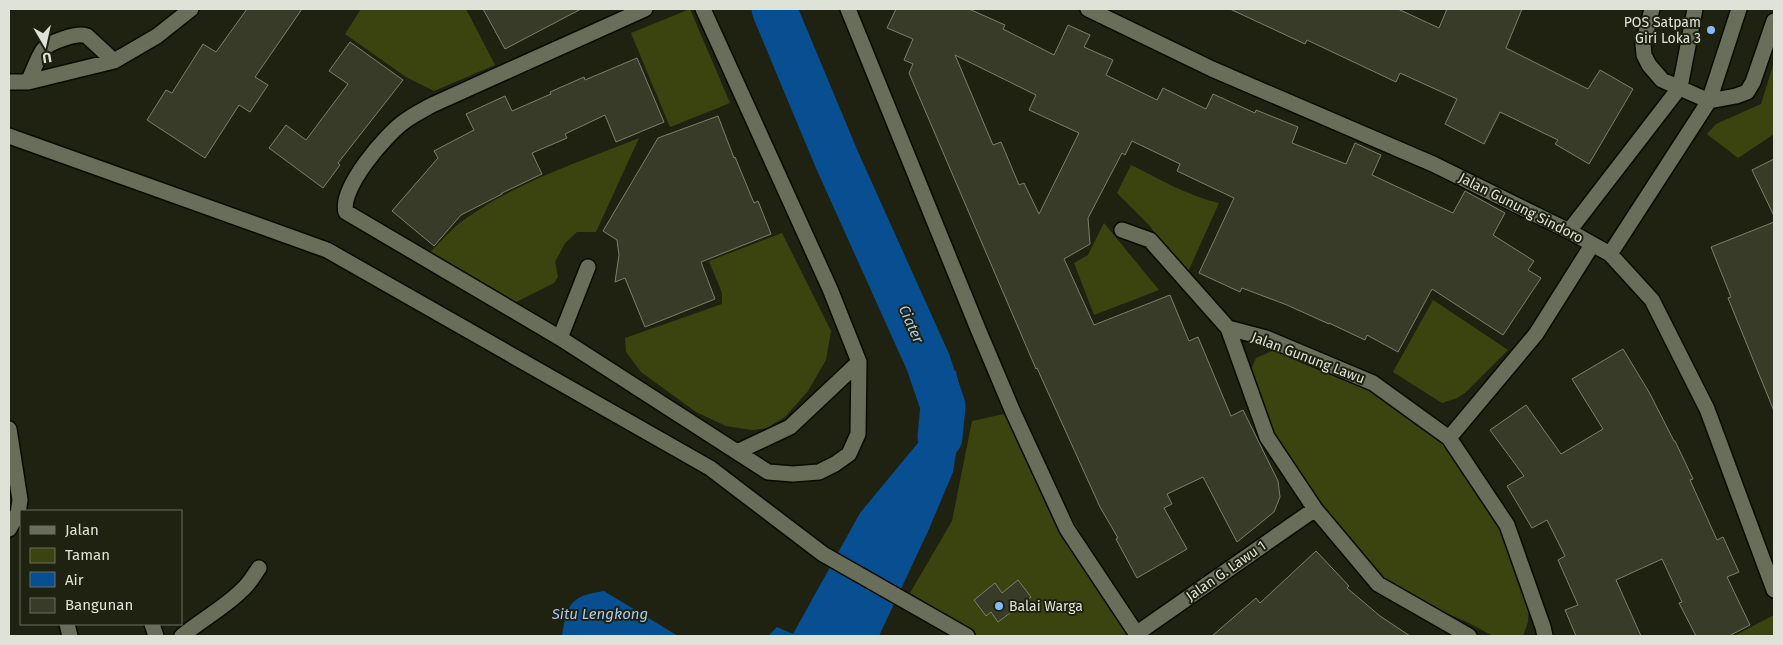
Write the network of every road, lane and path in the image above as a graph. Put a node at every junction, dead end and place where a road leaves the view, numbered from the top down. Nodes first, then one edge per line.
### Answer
1 (191, 9) edge
2 (645, 9) edge
3 (702, 9) edge
4 (848, 9) edge
5 (1088, 9) edge
6 (1652, 9) edge
7 (1695, 9) edge
8 (1739, 9) edge
9 (1774, 20) edge
10 (114, 61) junction
11 (9, 82) edge
12 (28, 82) junction
13 (1680, 87) junction
14 (1709, 101) junction
15 (9, 136) edge
16 (1122, 230) dead end
17 (1569, 231) junction
18 (1592, 245) junction
19 (1610, 254) junction
20 (588, 267) dead end
21 (1228, 328) junction
22 (560, 338) junction
23 (858, 362) junction
24 (9, 429) edge
25 (1449, 438) junction
26 (737, 452) junction
27 (1315, 509) junction
28 (14, 527) edge
29 (259, 568) dead end
30 (1774, 590) edge
31 (1137, 635) edge
32 (182, 636) edge
33 (967, 636) edge
34 (1469, 636) edge
35 (1545, 636) edge

1 - 10 street
2 - 22 street
3 - 23 street
4 - 31 street
5 - 17 street, Jalan Gunung Sindoro
6 - 13 street
7 - 13 street
8 - 14 street
9 - 14 street
10 - 12 street
10 - 12 street
11 - 12 street
13 - 14 street
13 - 17 street
14 - 19 street
15 - 33 street
16 - 21 street, Jalan Gunung Lawu
17 - 18 street, Jalan Gunung Sindoro
18 - 19 street, Jalan Gunung Sindoro
18 - 25 street
19 - 30 street, Jalan Gunung Sindoro
20 - 22 street
21 - 25 street, Jalan Gunung Lawu
21 - 27 street, Jalan Gunung Lawu
22 - 26 street
23 - 26 street
23 - 26 street
24 - 28 street
25 - 35 street, Jalan Gunung Lawu
27 - 31 street, Jalan G. Lawu 1
27 - 34 street, Jalan Gunung Lawu
29 - 32 street

